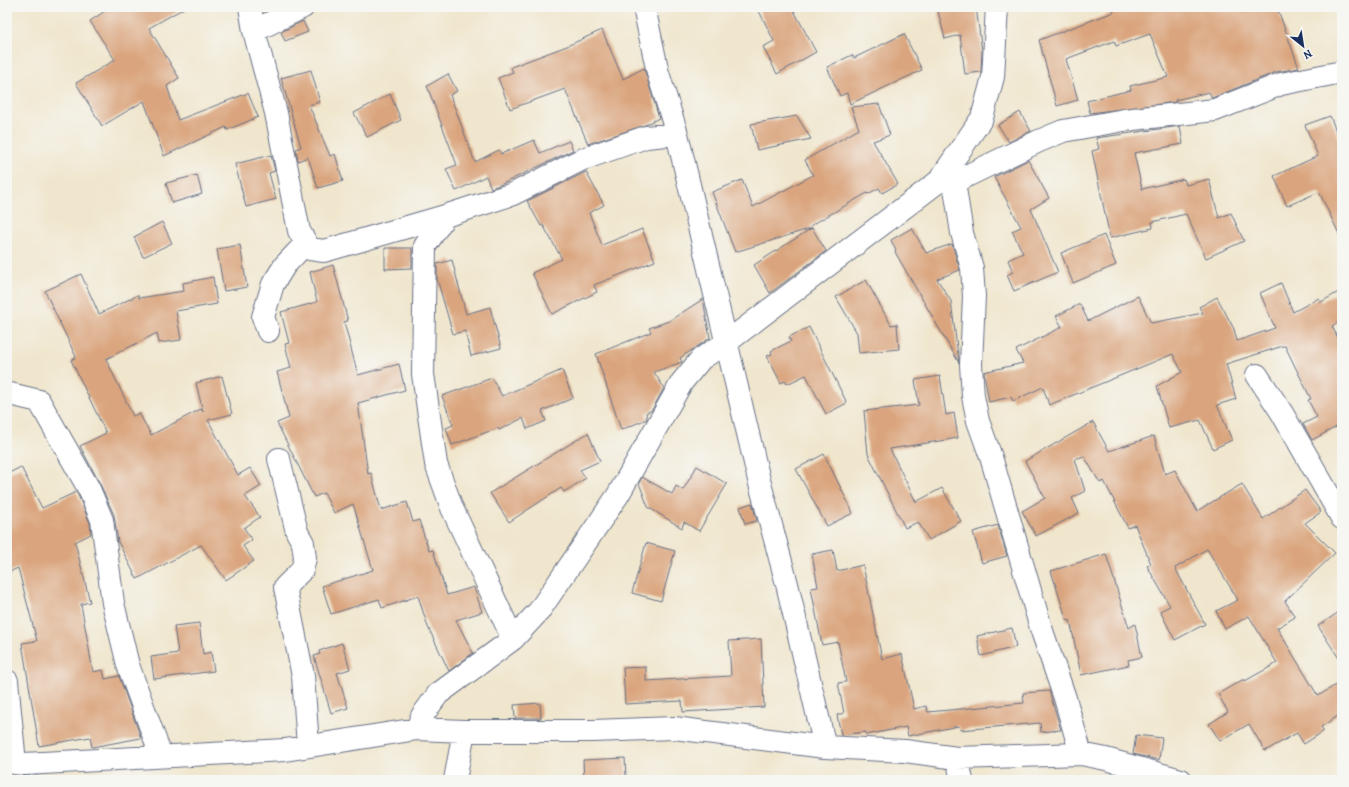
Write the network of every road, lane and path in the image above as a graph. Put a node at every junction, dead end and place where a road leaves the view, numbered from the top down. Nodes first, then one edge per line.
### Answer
1 (250, 7) edge
2 (303, 7) edge
3 (644, 7) edge
4 (997, 7) edge
5 (254, 31) junction
6 (1342, 72) edge
7 (677, 134) junction
8 (947, 181) junction
9 (445, 216) junction
10 (306, 243) junction
11 (268, 331) dead end
12 (727, 342) junction
13 (1257, 375) dead end
14 (7, 395) edge
15 (279, 459) dead end
16 (1342, 518) edge
17 (512, 638) junction
18 (7, 681) edge
19 (417, 729) junction
20 (464, 732) junction
21 (308, 746) junction
22 (825, 747) junction
23 (1081, 754) junction
24 (161, 756) junction
25 (957, 758) junction
26 (1106, 759) junction
27 (11, 763) edge
28 (455, 780) edge
29 (962, 780) edge
30 (1118, 780) edge
31 (1181, 780) edge

1 - 5 street
2 - 5 street
3 - 7 street
4 - 8 street
5 - 10 street
6 - 8 street
7 - 9 street
7 - 12 street
8 - 12 street
8 - 23 street
9 - 10 street
9 - 17 street
10 - 11 street
12 - 17 street
12 - 22 street
13 - 16 street
14 - 24 street
15 - 21 street
17 - 19 street
18 - 27 street
19 - 20 street
19 - 21 street
20 - 22 street
20 - 28 street
21 - 24 street
22 - 25 street
23 - 25 street
23 - 26 street
24 - 27 street
25 - 29 street
26 - 30 street
26 - 31 street

